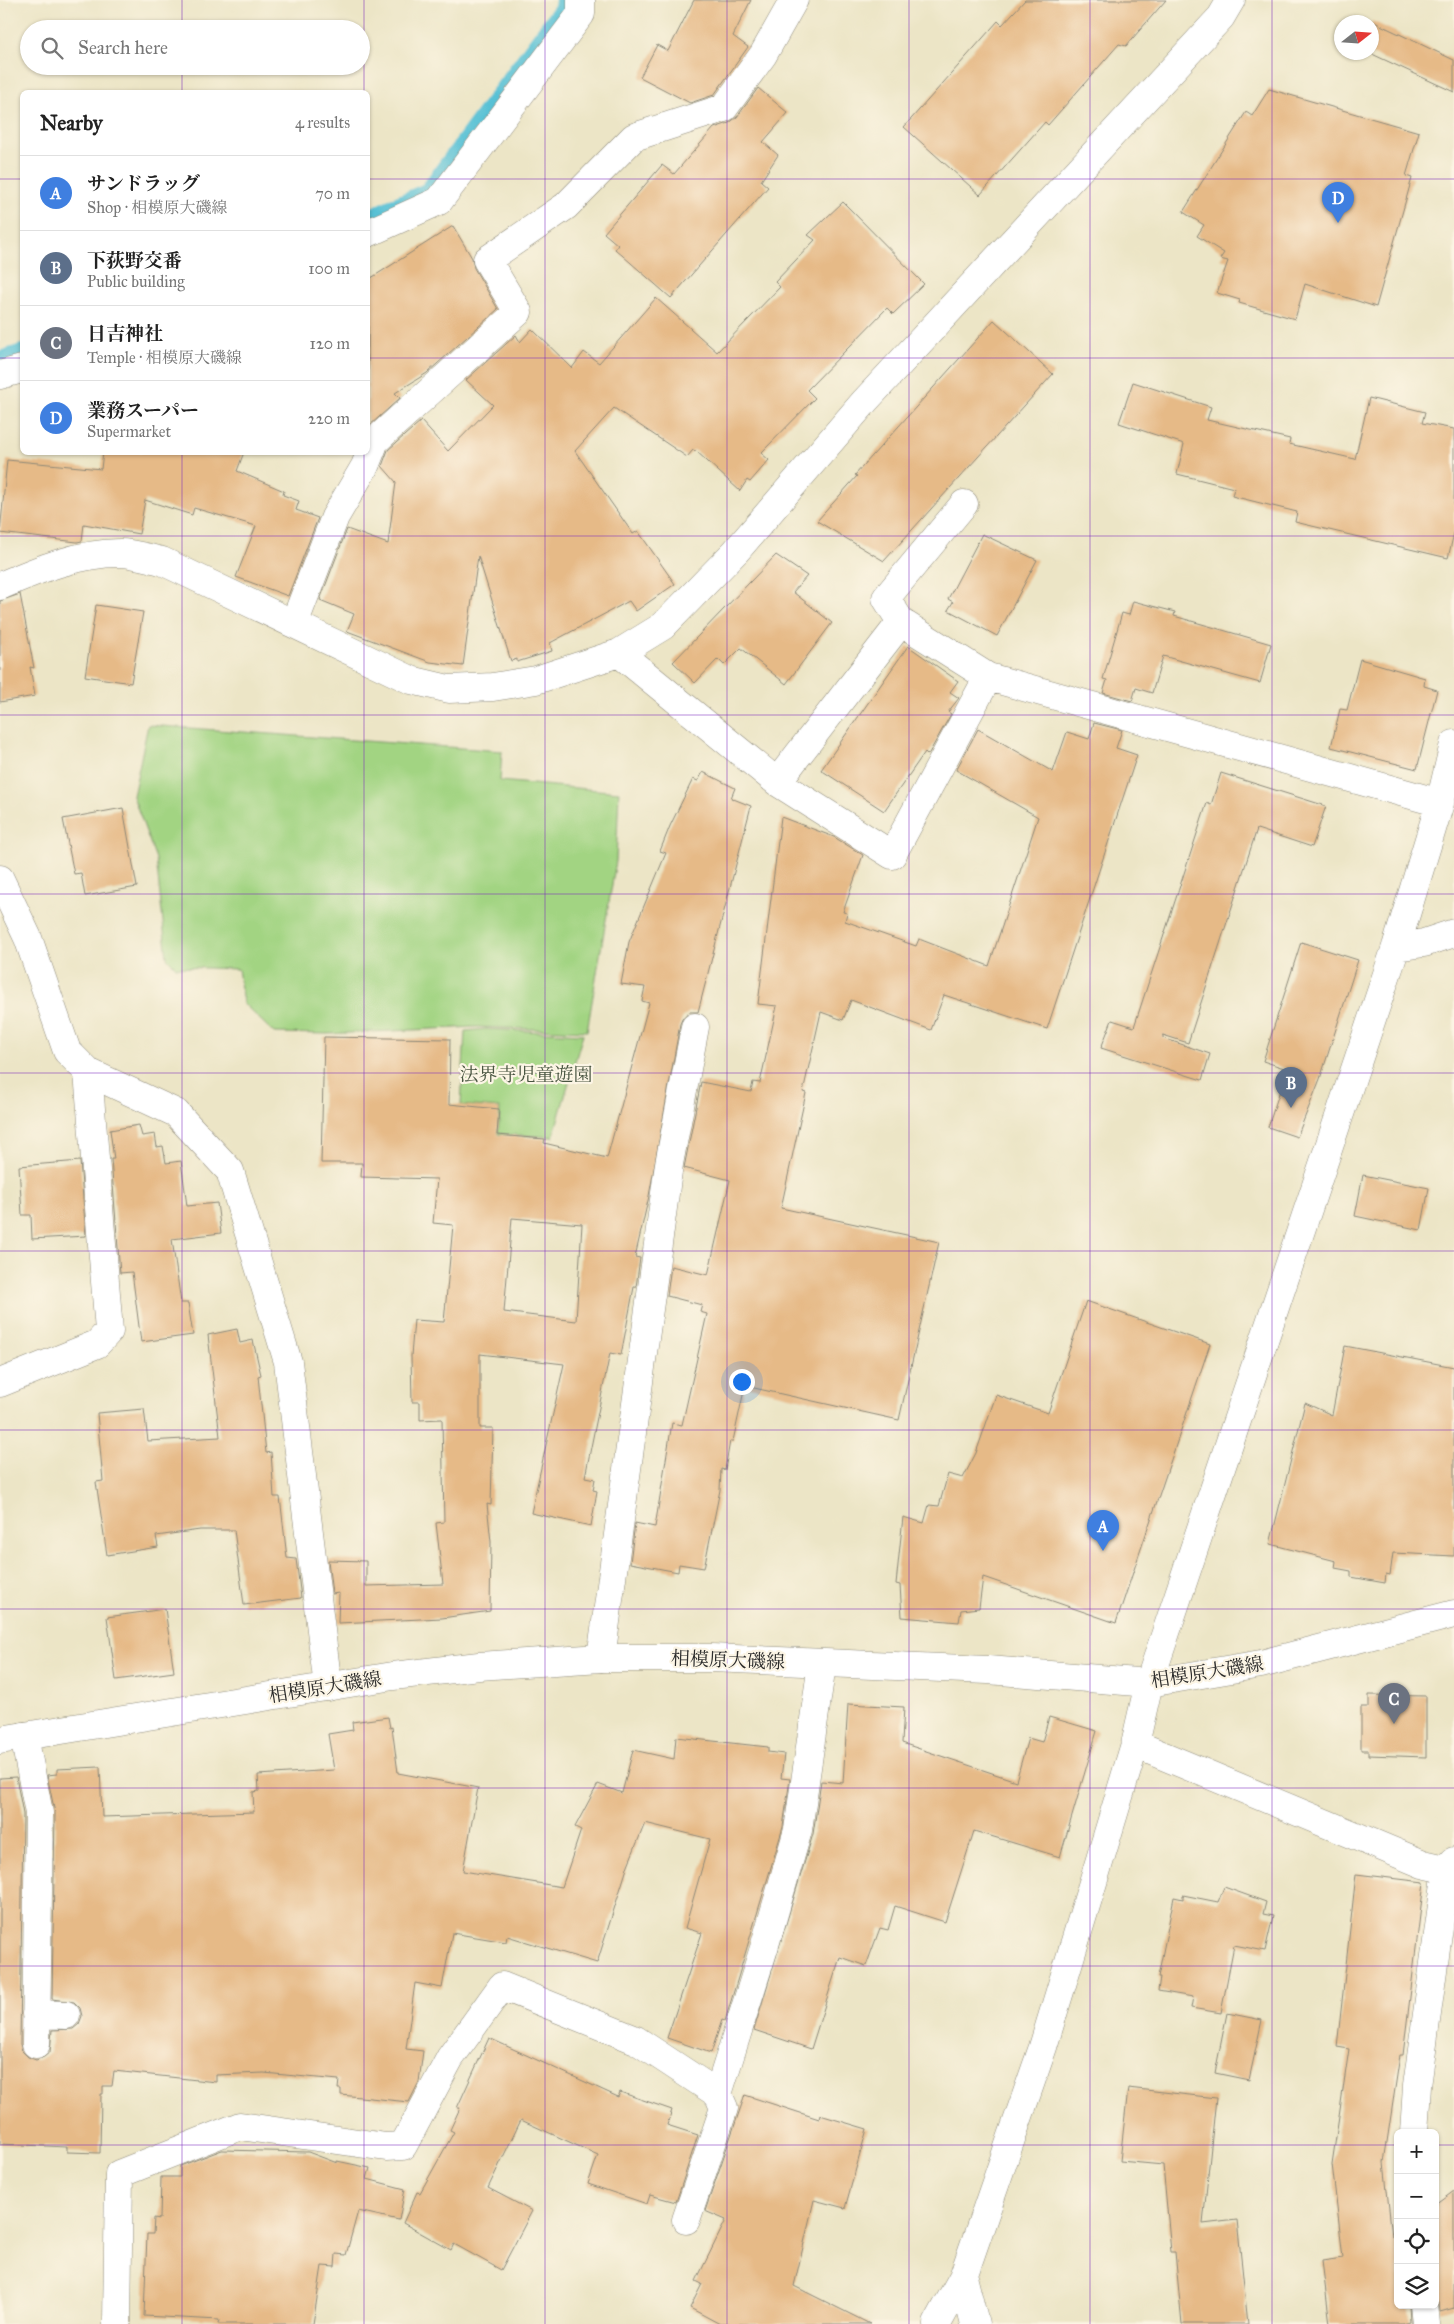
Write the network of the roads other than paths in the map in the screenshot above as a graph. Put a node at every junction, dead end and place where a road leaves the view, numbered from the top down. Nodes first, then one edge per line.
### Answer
1 (581, 0) edge
2 (794, 0) edge
3 (1231, 0) edge
4 (370, 232) edge
5 (20, 370) edge
6 (0, 375) edge
7 (370, 454) edge
8 (369, 455) edge
9 (964, 504) dead end
10 (0, 586) edge
11 (901, 622) junction
12 (294, 624) junction
13 (619, 653) junction
14 (988, 677) junction
15 (1454, 744) edge
16 (778, 782) junction
17 (1440, 803) junction
18 (0, 879) edge
19 (1454, 933) edge
20 (1396, 947) junction
21 (695, 1027) dead end
22 (88, 1072) junction
23 (0, 1383) edge
24 (1454, 1614) edge
25 (601, 1658) junction
26 (822, 1664) junction
27 (1149, 1683) junction
28 (328, 1687) junction
29 (12, 1738) edge
30 (1135, 1744) junction
31 (1452, 1867) edge
32 (36, 2014) junction
33 (66, 2014) dead end
34 (36, 2044) dead end
35 (718, 2094) junction
36 (1414, 2129) edge
37 (686, 2220) dead end
38 (963, 2277) junction
39 (1424, 2309) edge
40 (117, 2324) edge
41 (937, 2324) edge
42 (975, 2324) edge
43 (1426, 2324) edge

1 - 4 street
2 - 7 street
3 - 13 street
5 - 6 street
8 - 12 street
9 - 11 street
10 - 12 street
11 - 14 street
11 - 16 street
12 - 13 street
13 - 16 street
14 - 16 street
14 - 17 street
15 - 17 street
17 - 20 street
18 - 22 street
19 - 20 street
20 - 27 street
21 - 25 street
22 - 23 street
22 - 28 street
24 - 27 street, 相模原大磯線
25 - 26 street, 相模原大磯線
25 - 28 street, 相模原大磯線
26 - 27 street, 相模原大磯線
26 - 35 street
27 - 30 street
28 - 29 street, 相模原大磯線
29 - 32 street
30 - 31 street
30 - 38 street
31 - 36 street
32 - 33 street
32 - 34 street
35 - 37 street
35 - 40 street
38 - 41 street
38 - 42 street
39 - 43 street

